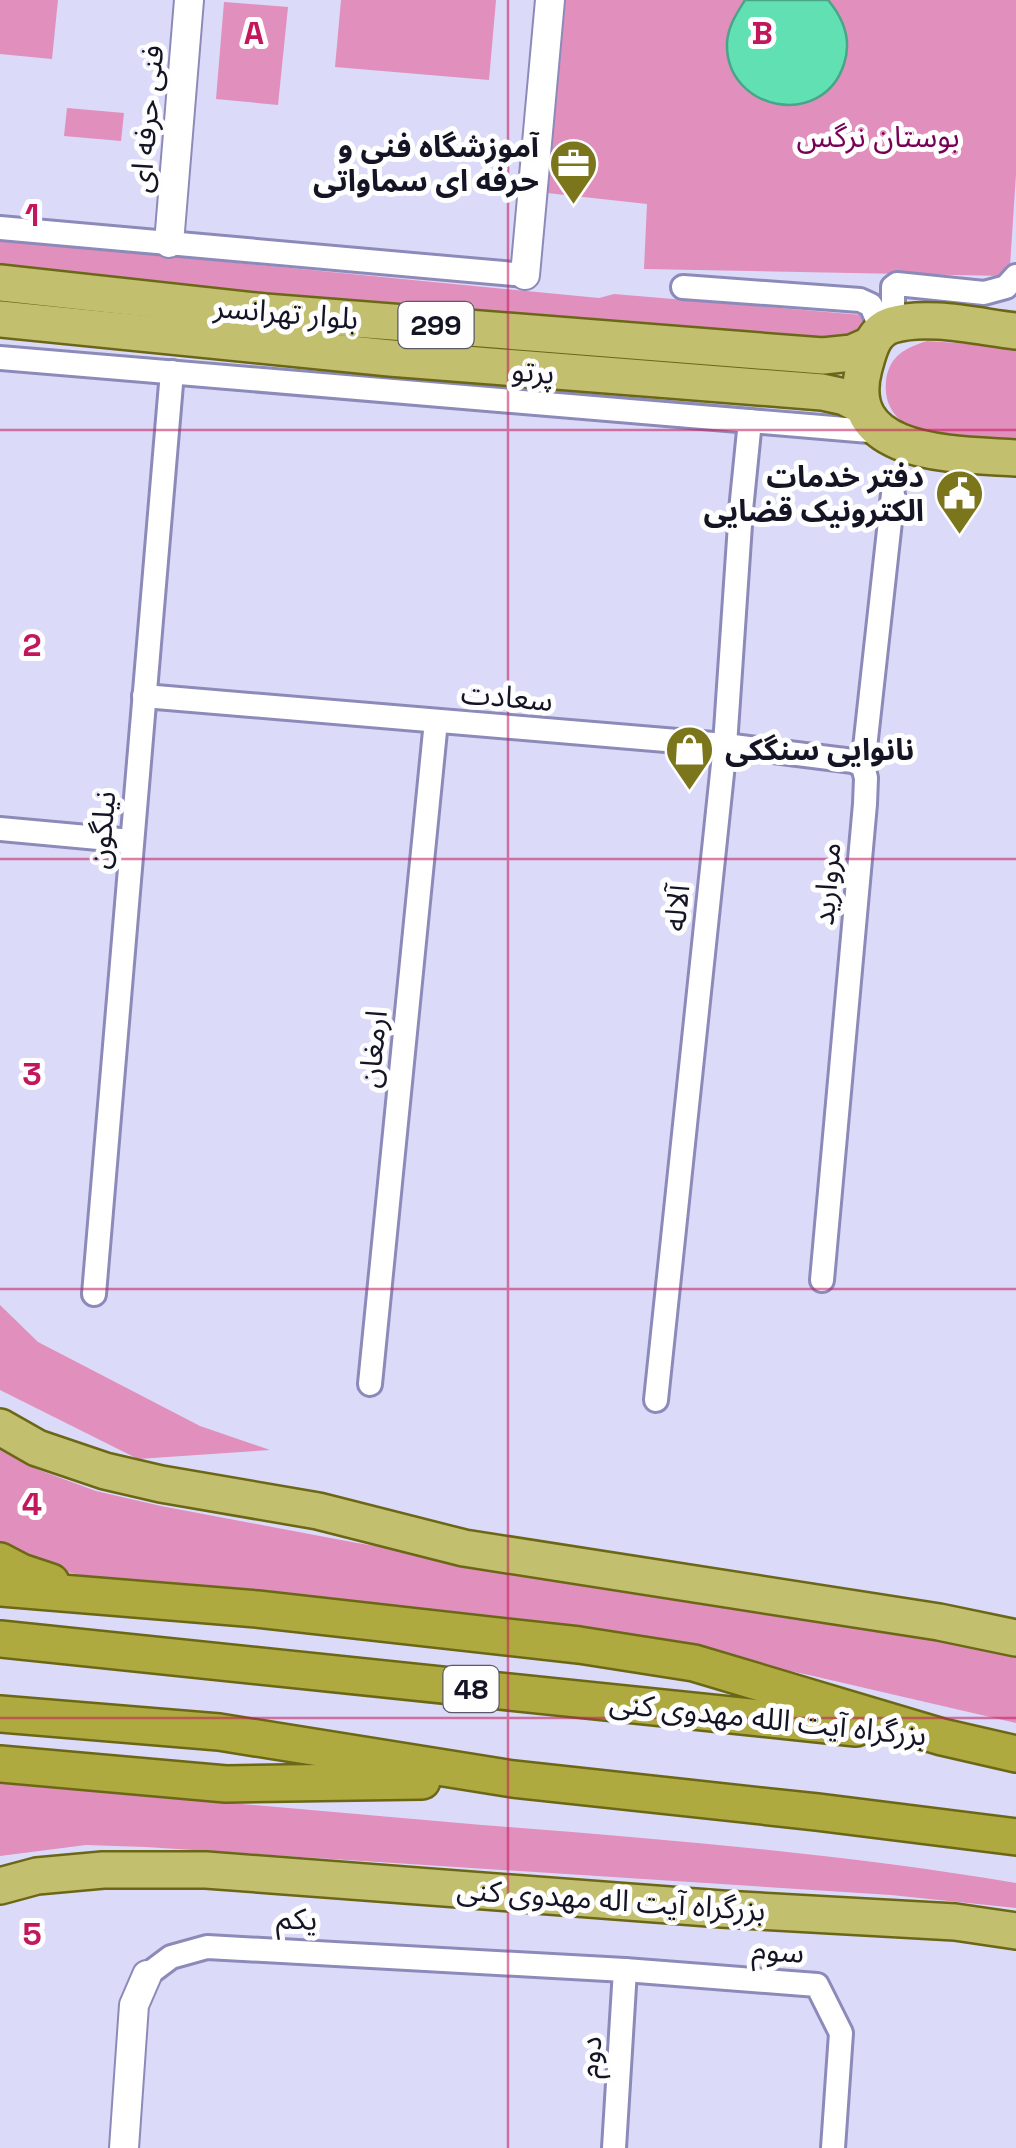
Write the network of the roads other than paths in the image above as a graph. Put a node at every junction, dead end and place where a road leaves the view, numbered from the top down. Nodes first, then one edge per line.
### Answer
1 (189, 0) edge
2 (550, 0) edge
3 (0, 228) edge
4 (169, 242) junction
5 (525, 276) joint
6 (1016, 276) edge
7 (0, 283) edge
8 (683, 287) dead end
9 (1, 319) edge
10 (1016, 331) edge
11 (881, 333) junction
12 (0, 358) edge
13 (66, 363) junction
14 (172, 372) junction
15 (871, 419) junction
16 (750, 420) junction
17 (1016, 458) edge
18 (893, 494) dead end
19 (144, 696) junction
20 (436, 720) junction
21 (724, 745) junction
22 (863, 766) junction
23 (0, 829) edge
24 (131, 842) junction
25 (822, 1280) dead end
26 (94, 1294) dead end
27 (370, 1384) dead end
28 (656, 1400) dead end
29 (0, 1428) edge
30 (0, 1560) edge
31 (0, 1588) edge
32 (90, 1594) junction
33 (1016, 1638) edge
34 (0, 1639) edge
35 (0, 1714) edge
36 (942, 1737) junction
37 (1016, 1754) edge
38 (0, 1764) edge
39 (513, 1779) junction
40 (1016, 1836) edge
41 (0, 1886) edge
42 (1016, 1931) edge
43 (625, 1970) junction
44 (147, 1976) joint
45 (124, 2148) edge
46 (614, 2148) edge
47 (833, 2148) edge

1 - 4 street, فنی حرفه ای
2 - 5 street
3 - 4 street
4 - 5 street
6 - 11 street
7 - 11 main road, بلوار تهرانسر / 299
8 - 11 street
9 - 13 street
9 - 15 main road, بلوار تهرانسر / 299
10 - 11 main road, بلوار تهرانسر
11 - 15 main road
12 - 13 street, پرتو
13 - 14 street, پرتو
14 - 16 street, پرتو
14 - 19 street, نیلگون
15 - 16 street, پرتو
15 - 17 main road, بلوار تهرانسر
16 - 21 street, آلاله
18 - 22 street, مروارید
19 - 20 street, سعادت
19 - 24 street, نیلگون
20 - 21 street, سعادت
20 - 27 street, ارمغان
21 - 22 street, سعادت
21 - 28 street, آلاله
22 - 25 street, مروارید
23 - 24 street
24 - 26 street, نیلگون
29 - 33 main road
30 - 32 highway
31 - 32 highway, بزرگراه آیت الله مهدوی کنی
32 - 36 highway, بزرگراه آیت الله مهدوی کنی
34 - 36 highway, بزرگراه آیت الله مهدوی کنی / 48
35 - 39 highway
36 - 37 highway, 48
38 - 39 highway
39 - 40 highway
41 - 42 main road, بزرگراه آیت اله مهدوی کنی
43 - 44 street, یکم
43 - 46 street, دوم
43 - 47 street, سوم
44 - 45 street, یکم

